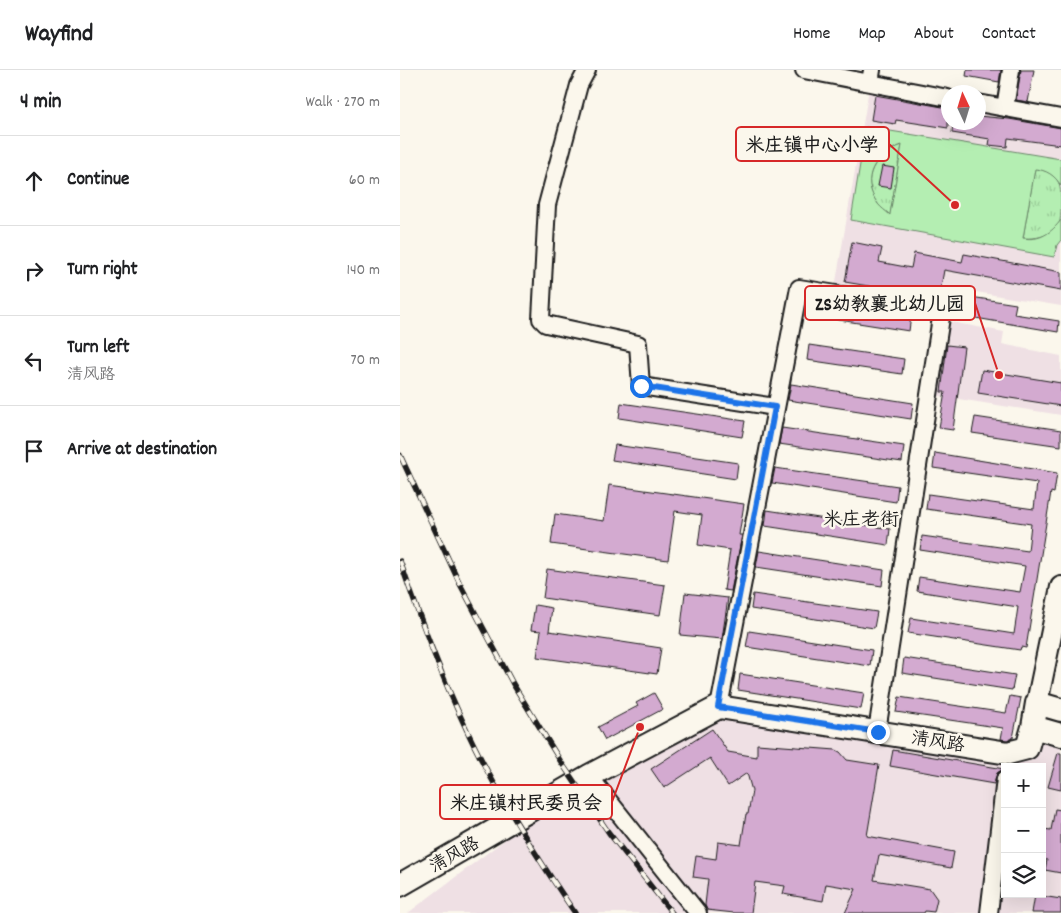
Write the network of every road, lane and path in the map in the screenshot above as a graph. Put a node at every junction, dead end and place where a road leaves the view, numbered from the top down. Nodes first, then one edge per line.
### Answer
1 (587, 70) edge
2 (804, 70) edge
3 (1011, 70) edge
4 (871, 77) edge
5 (941, 96) edge
6 (986, 104) edge
7 (1005, 108) junction
8 (1061, 118) edge
9 (775, 407) junction
10 (1061, 588) edge
11 (1037, 703) junction
12 (718, 707) junction
13 (1061, 710) edge
14 (1033, 727) junction
15 (878, 732) junction
16 (1061, 735) edge
17 (1007, 760) edge
18 (589, 776) junction
19 (1002, 808) edge
20 (400, 885) edge
21 (698, 913) edge
22 (989, 913) edge

1 - 9 street
2 - 4 street
3 - 7 street
4 - 5 street
6 - 7 street
7 - 8 street
9 - 12 street
9 - 15 street
10 - 11 street
11 - 13 main road
11 - 14 main road, 清风路
12 - 15 main road, 清风路
12 - 18 main road, 清风路
14 - 16 main road
14 - 17 main road, 清风路
15 - 17 main road, 清风路
18 - 20 main road, 清风路
18 - 21 street
19 - 22 street

